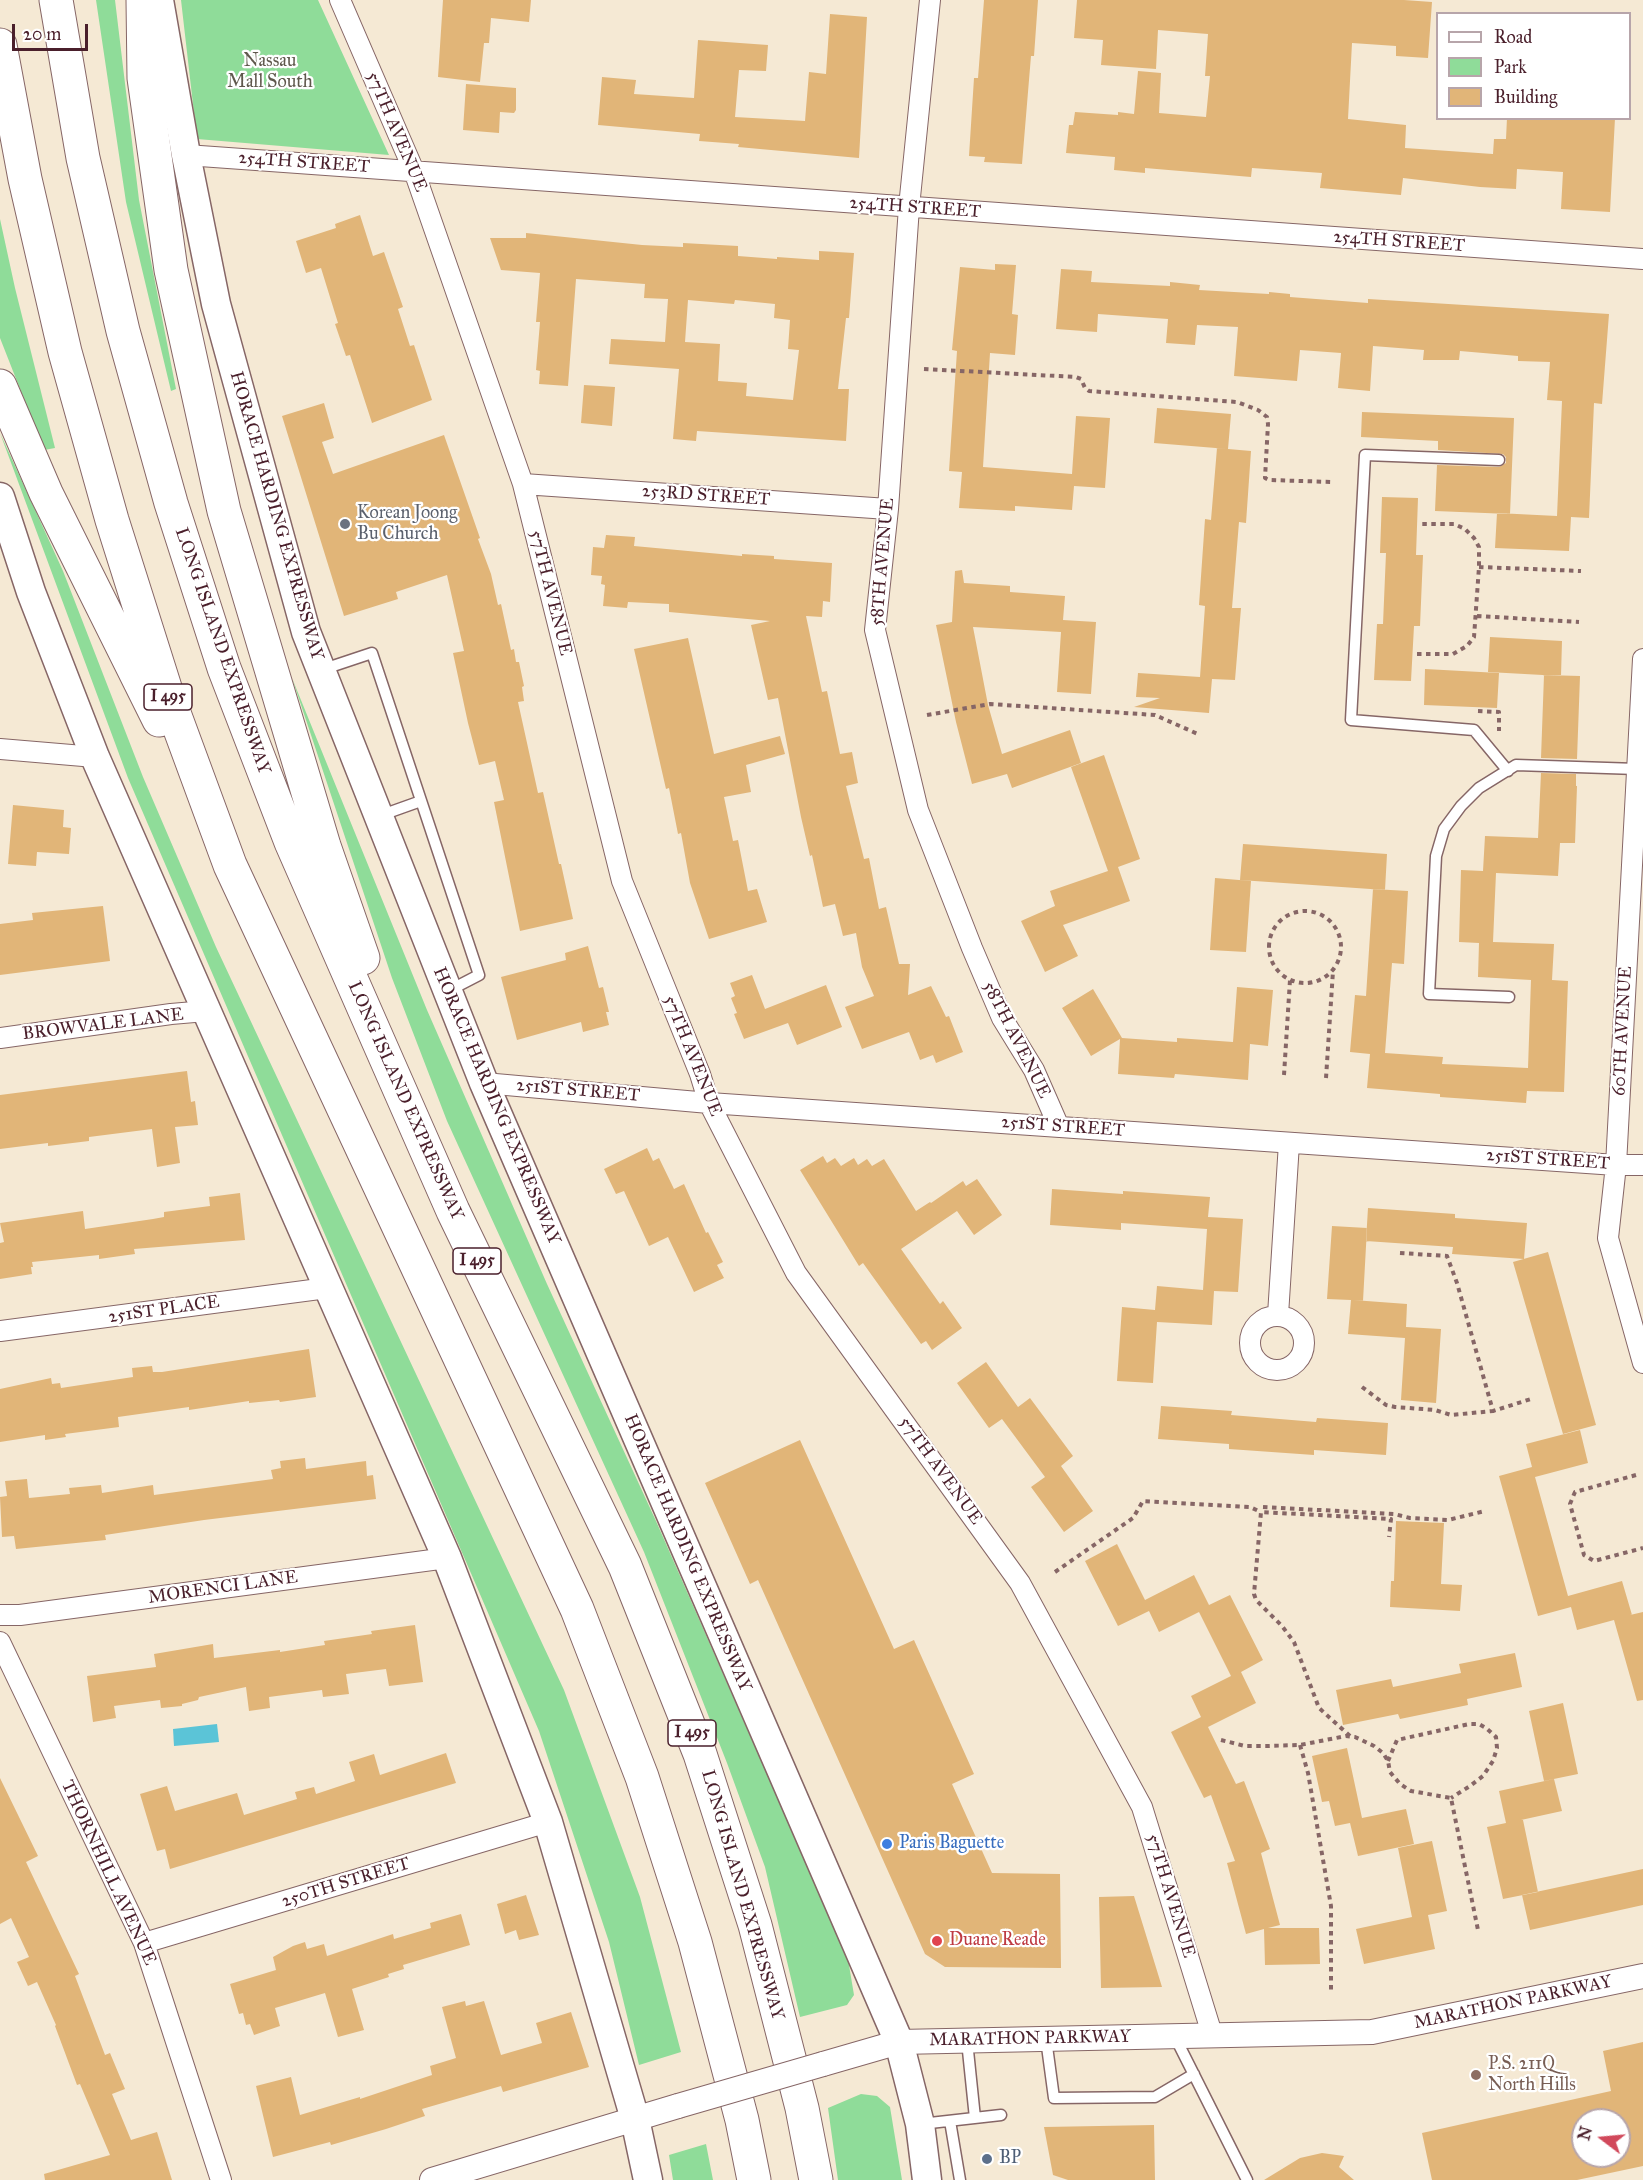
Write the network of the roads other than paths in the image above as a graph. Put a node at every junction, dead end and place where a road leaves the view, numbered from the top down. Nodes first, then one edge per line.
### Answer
1 (56, 0) edge
2 (143, 0) edge
3 (159, 0) edge
4 (340, 0) edge
5 (930, 0) edge
6 (0, 45) edge
7 (186, 155) junction
8 (414, 171) junction
9 (909, 207) junction
10 (1643, 259) edge
11 (0, 386) edge
12 (1499, 460) dead end
13 (523, 484) junction
14 (0, 497) edge
15 (888, 509) junction
16 (1643, 659) edge
17 (321, 670) junction
18 (0, 749) edge
19 (95, 757) junction
20 (1637, 769) junction
21 (1508, 771) junction
22 (421, 801) junction
23 (379, 816) junction
24 (230, 865) junction
25 (448, 992) junction
26 (1509, 997) dead end
27 (206, 1011) junction
28 (0, 1038) edge
29 (484, 1083) junction
30 (709, 1103) junction
31 (1059, 1127) junction
32 (1289, 1143) junction
33 (1616, 1165) junction
34 (1643, 1165) edge
35 (453, 1211) junction
36 (327, 1288) junction
37 (1278, 1316) dead end
38 (0, 1331) edge
39 (1643, 1363) edge
40 (447, 1558) junction
41 (0, 1615) edge
42 (0, 1642) edge
43 (548, 1822) junction
44 (144, 1942) junction
45 (1643, 1976) edge
46 (1212, 2034) junction
47 (1174, 2035) junction
48 (1046, 2039) junction
49 (967, 2040) junction
50 (899, 2042) junction
51 (1194, 2074) junction
52 (1001, 2115) dead end
53 (975, 2118) junction
54 (635, 2119) junction
55 (951, 2121) junction
56 (920, 2124) junction
57 (221, 2180) edge
58 (432, 2180) edge
59 (648, 2180) edge
60 (754, 2180) edge
61 (816, 2180) edge
62 (927, 2180) edge
63 (960, 2180) edge
64 (1247, 2180) edge

1 - 35 highway, LONG ISLAND EXPRESSWAY / I 495
2 - 35 highway
3 - 7 main road, HORACE HARDING EXPRESSWAY
4 - 8 street, 57TH AVENUE
5 - 9 street, 58TH AVENUE
6 - 24 highway, I 495
7 - 8 street, 254TH STREET
7 - 17 main road, HORACE HARDING EXPRESSWAY
8 - 9 street, 254TH STREET
8 - 13 street, 57TH AVENUE
9 - 10 street, 254TH STREET
9 - 15 street, 58TH AVENUE
11 - 24 highway
12 - 21 lane
13 - 15 street, 253RD STREET
13 - 30 street, 57TH AVENUE
14 - 19 main road
15 - 31 street, 58TH AVENUE
16 - 20 street, 60TH AVENUE
17 - 22 lane
17 - 23 main road, HORACE HARDING EXPRESSWAY
18 - 19 street
19 - 27 main road
20 - 21 lane
20 - 33 street, 60TH AVENUE
21 - 26 lane
22 - 23 lane
22 - 25 lane
23 - 25 main road, HORACE HARDING EXPRESSWAY
24 - 60 highway, I 495
25 - 29 main road, HORACE HARDING EXPRESSWAY
27 - 28 street, BROWVALE LANE
27 - 36 main road
29 - 30 street, 251ST STREET
29 - 50 main road, HORACE HARDING EXPRESSWAY
30 - 31 street, 251ST STREET
30 - 46 street, 57TH AVENUE
31 - 32 street, 251ST STREET
32 - 33 street, 251ST STREET
32 - 37 street
33 - 34 street, 251ST STREET
33 - 39 street, 60TH AVENUE
35 - 61 highway, LONG ISLAND EXPRESSWAY / I 495
36 - 38 street, 251ST PLACE
36 - 40 main road
40 - 41 street, MORENCI LANE
40 - 43 main road
42 - 44 street, THORNHILL AVENUE
43 - 44 street, 250TH STREET
43 - 54 main road
44 - 57 street, THORNHILL AVENUE
45 - 46 street, MARATHON PARKWAY
46 - 47 street, MARATHON PARKWAY
47 - 48 street, MARATHON PARKWAY
47 - 51 lane
48 - 49 street, MARATHON PARKWAY
48 - 51 lane
49 - 50 street, MARATHON PARKWAY
49 - 53 lane
50 - 54 street, MARATHON PARKWAY, bridge
50 - 56 main road, HORACE HARDING EXPRESSWAY
51 - 64 lane
52 - 53 lane
53 - 55 lane
54 - 58 street, MARATHON PARKWAY
54 - 59 main road
55 - 56 lane
55 - 63 lane
56 - 62 main road, HORACE HARDING EXPRESSWAY

